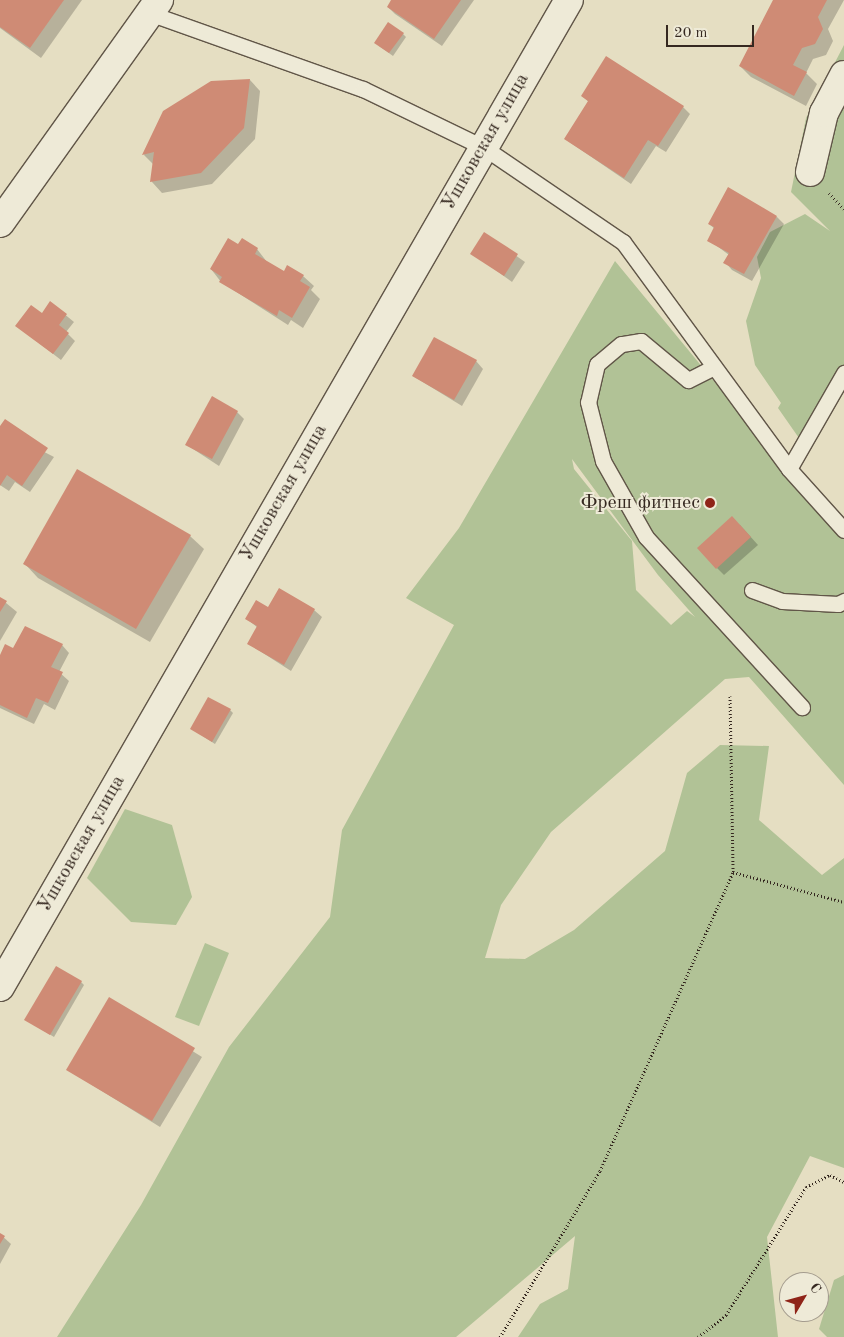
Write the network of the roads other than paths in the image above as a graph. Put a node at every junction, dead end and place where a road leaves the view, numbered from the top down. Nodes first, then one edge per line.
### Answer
1 (568, 0) edge
2 (154, 7) edge
3 (844, 75) edge
4 (483, 147) junction
5 (810, 172) dead end
6 (0, 223) edge
7 (714, 366) junction
8 (844, 373) edge
9 (789, 469) junction
10 (844, 530) edge
11 (752, 590) dead end
12 (844, 601) edge
13 (802, 707) dead end
14 (0, 987) edge

1 - 4 street, Ушковская улица
2 - 4 lane
2 - 6 street
3 - 5 street
4 - 7 lane
4 - 14 street, Ушковская улица
7 - 9 lane
7 - 13 lane
8 - 9 lane
9 - 10 lane
11 - 12 lane

